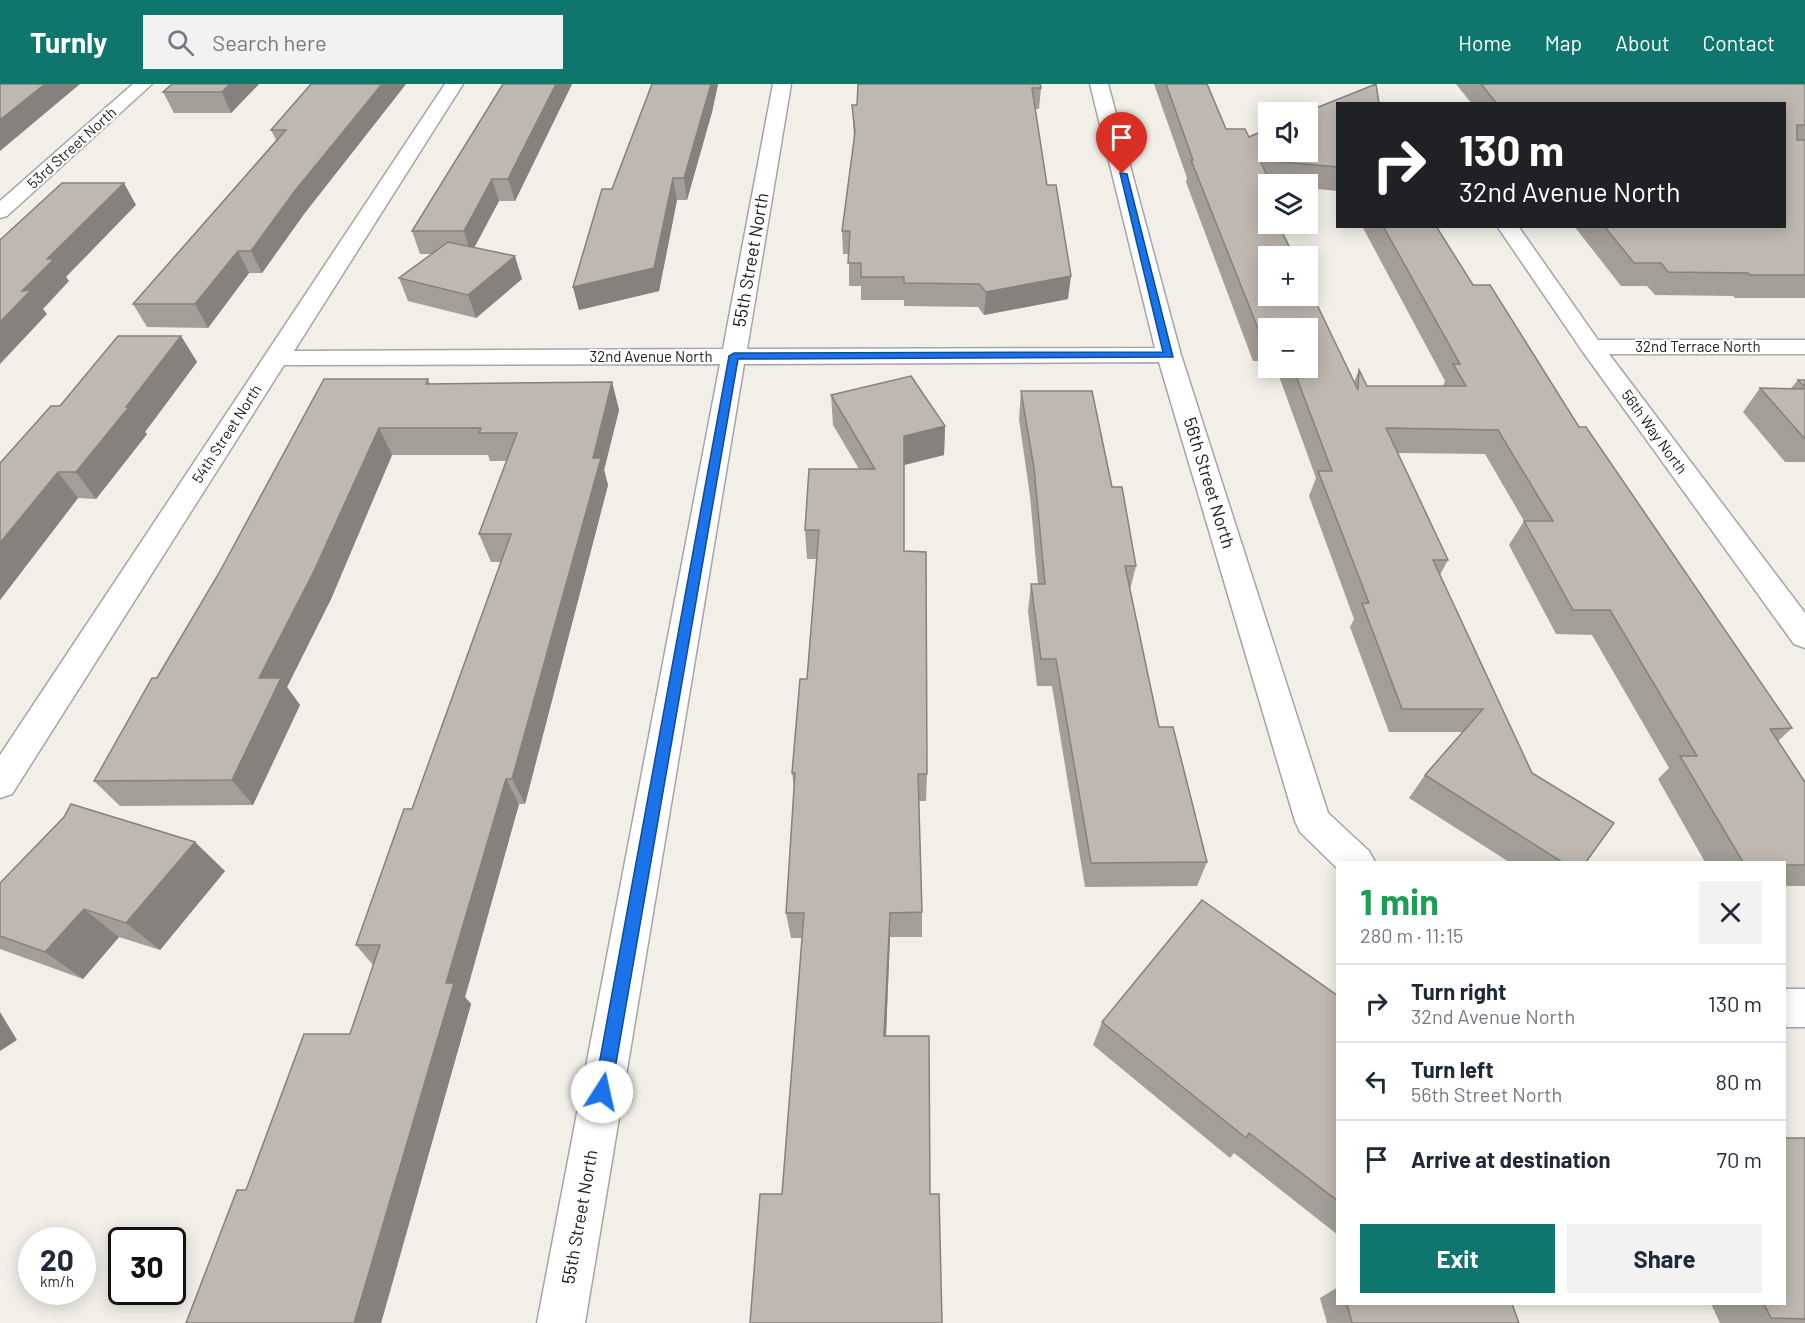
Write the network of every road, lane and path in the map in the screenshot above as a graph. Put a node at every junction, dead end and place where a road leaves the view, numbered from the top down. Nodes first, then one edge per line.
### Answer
1 (143, 84) edge
2 (454, 84) edge
3 (782, 84) edge
4 (1099, 84) edge
5 (0, 212) edge
6 (1508, 228) edge
7 (1591, 347) junction
8 (1805, 347) edge
9 (1169, 355) junction
10 (734, 356) junction
11 (276, 358) junction
12 (1805, 636) edge
13 (0, 784) edge
14 (1355, 861) edge
15 (1786, 1008) edge
16 (1805, 1008) edge
17 (561, 1323) edge

1 - 5 street, 53rd Street North
2 - 11 street, 54th Street North
3 - 10 street, 55th Street North
4 - 9 street, 56th Street North
6 - 7 street, 56th Way North
7 - 8 street, 32nd Terrace North
7 - 12 street, 56th Way North
9 - 10 street, 32nd Avenue North
9 - 14 street, 56th Street North
10 - 11 street, 32nd Avenue North
10 - 17 street, 55th Street North
11 - 13 street, 54th Street North
15 - 16 street

